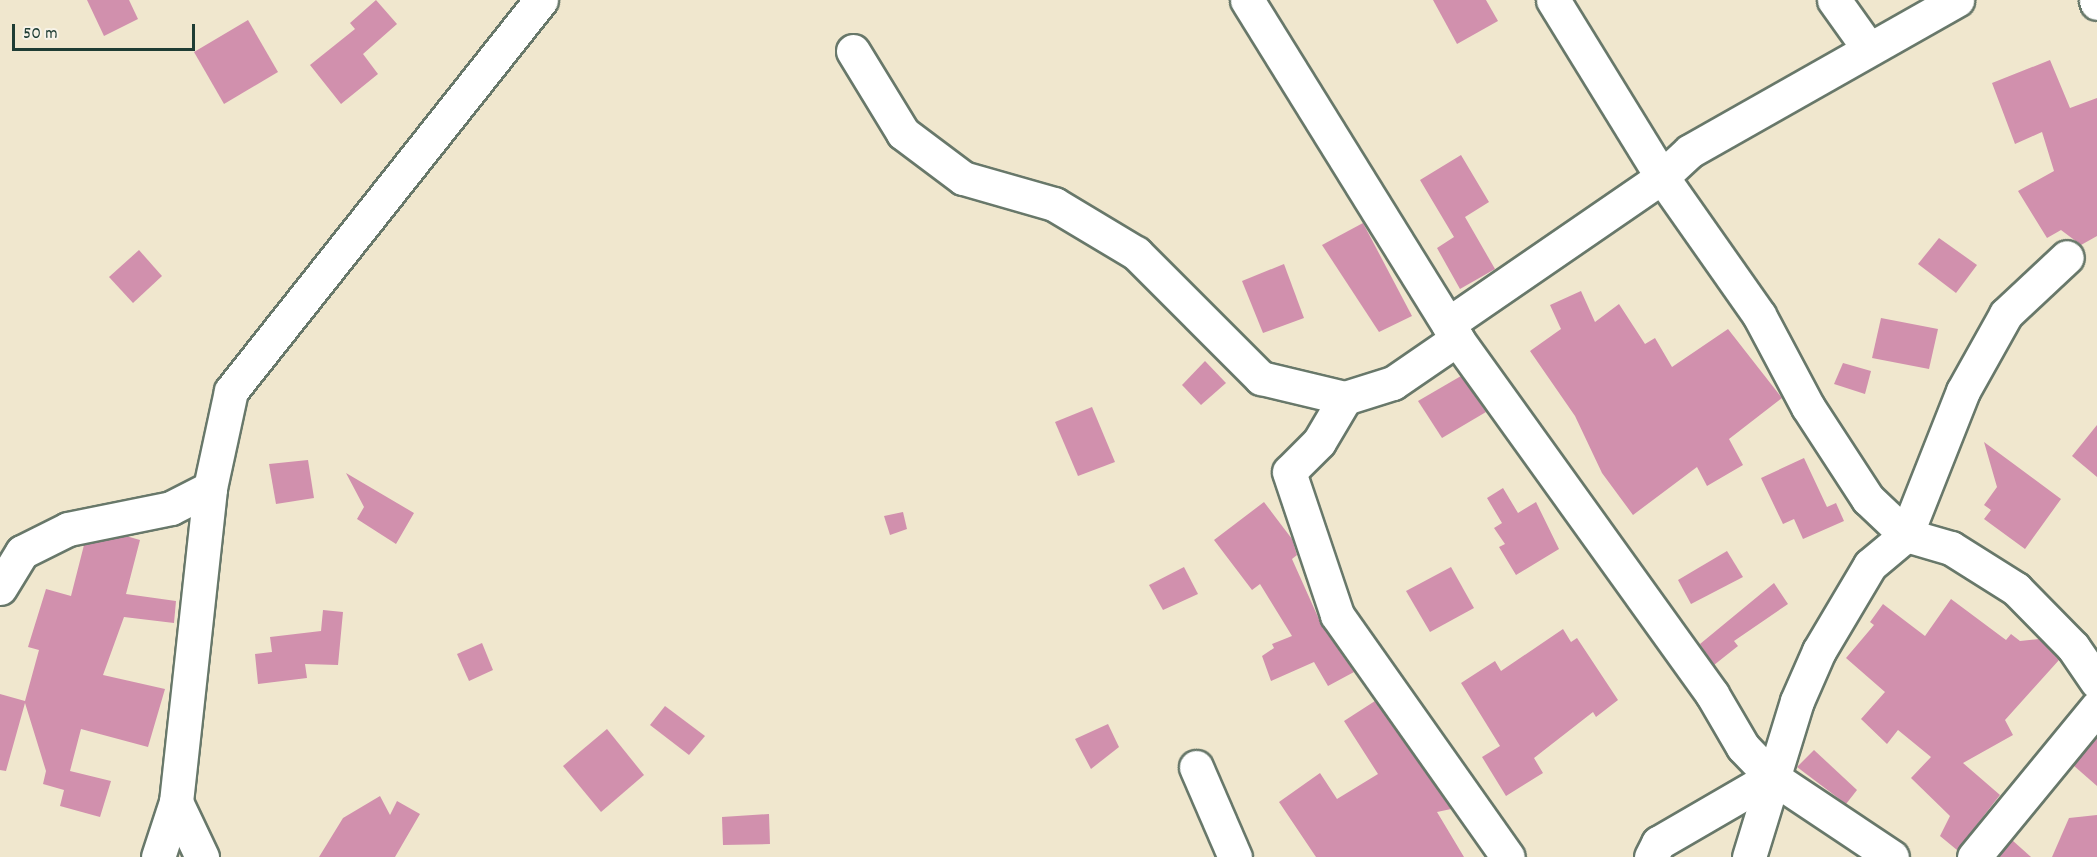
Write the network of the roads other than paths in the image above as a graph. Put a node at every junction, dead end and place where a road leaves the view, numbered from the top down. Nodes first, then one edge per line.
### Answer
1 (541, 0) edge
2 (1247, 0) edge
3 (1553, 0) edge
4 (1834, 0) edge
5 (1957, 0) edge
6 (1869, 49) junction
7 (853, 51) dead end
8 (1662, 177) junction
9 (2067, 257) dead end
10 (1453, 331) junction
11 (1345, 398) junction
12 (210, 488) junction
13 (1906, 535) junction
14 (0, 588) edge
15 (2097, 682) edge
16 (2097, 707) edge
17 (1196, 767) dead end
18 (1772, 777) junction
19 (176, 802) junction
20 (158, 857) edge
21 (202, 857) edge
22 (1235, 857) edge
23 (1509, 857) edge
24 (1651, 857) edge
25 (1749, 857) edge
26 (1892, 857) edge
27 (1974, 857) edge

1 - 12 street
2 - 10 street
3 - 8 street
4 - 6 street
5 - 6 street
6 - 8 street
7 - 11 street
8 - 10 street
8 - 13 street
9 - 13 street
10 - 11 street
10 - 18 street
11 - 23 street
12 - 14 street
12 - 19 street
13 - 15 street
13 - 18 street
16 - 27 street
17 - 22 street
18 - 24 street
18 - 25 street
18 - 26 street
19 - 20 street
19 - 21 street

